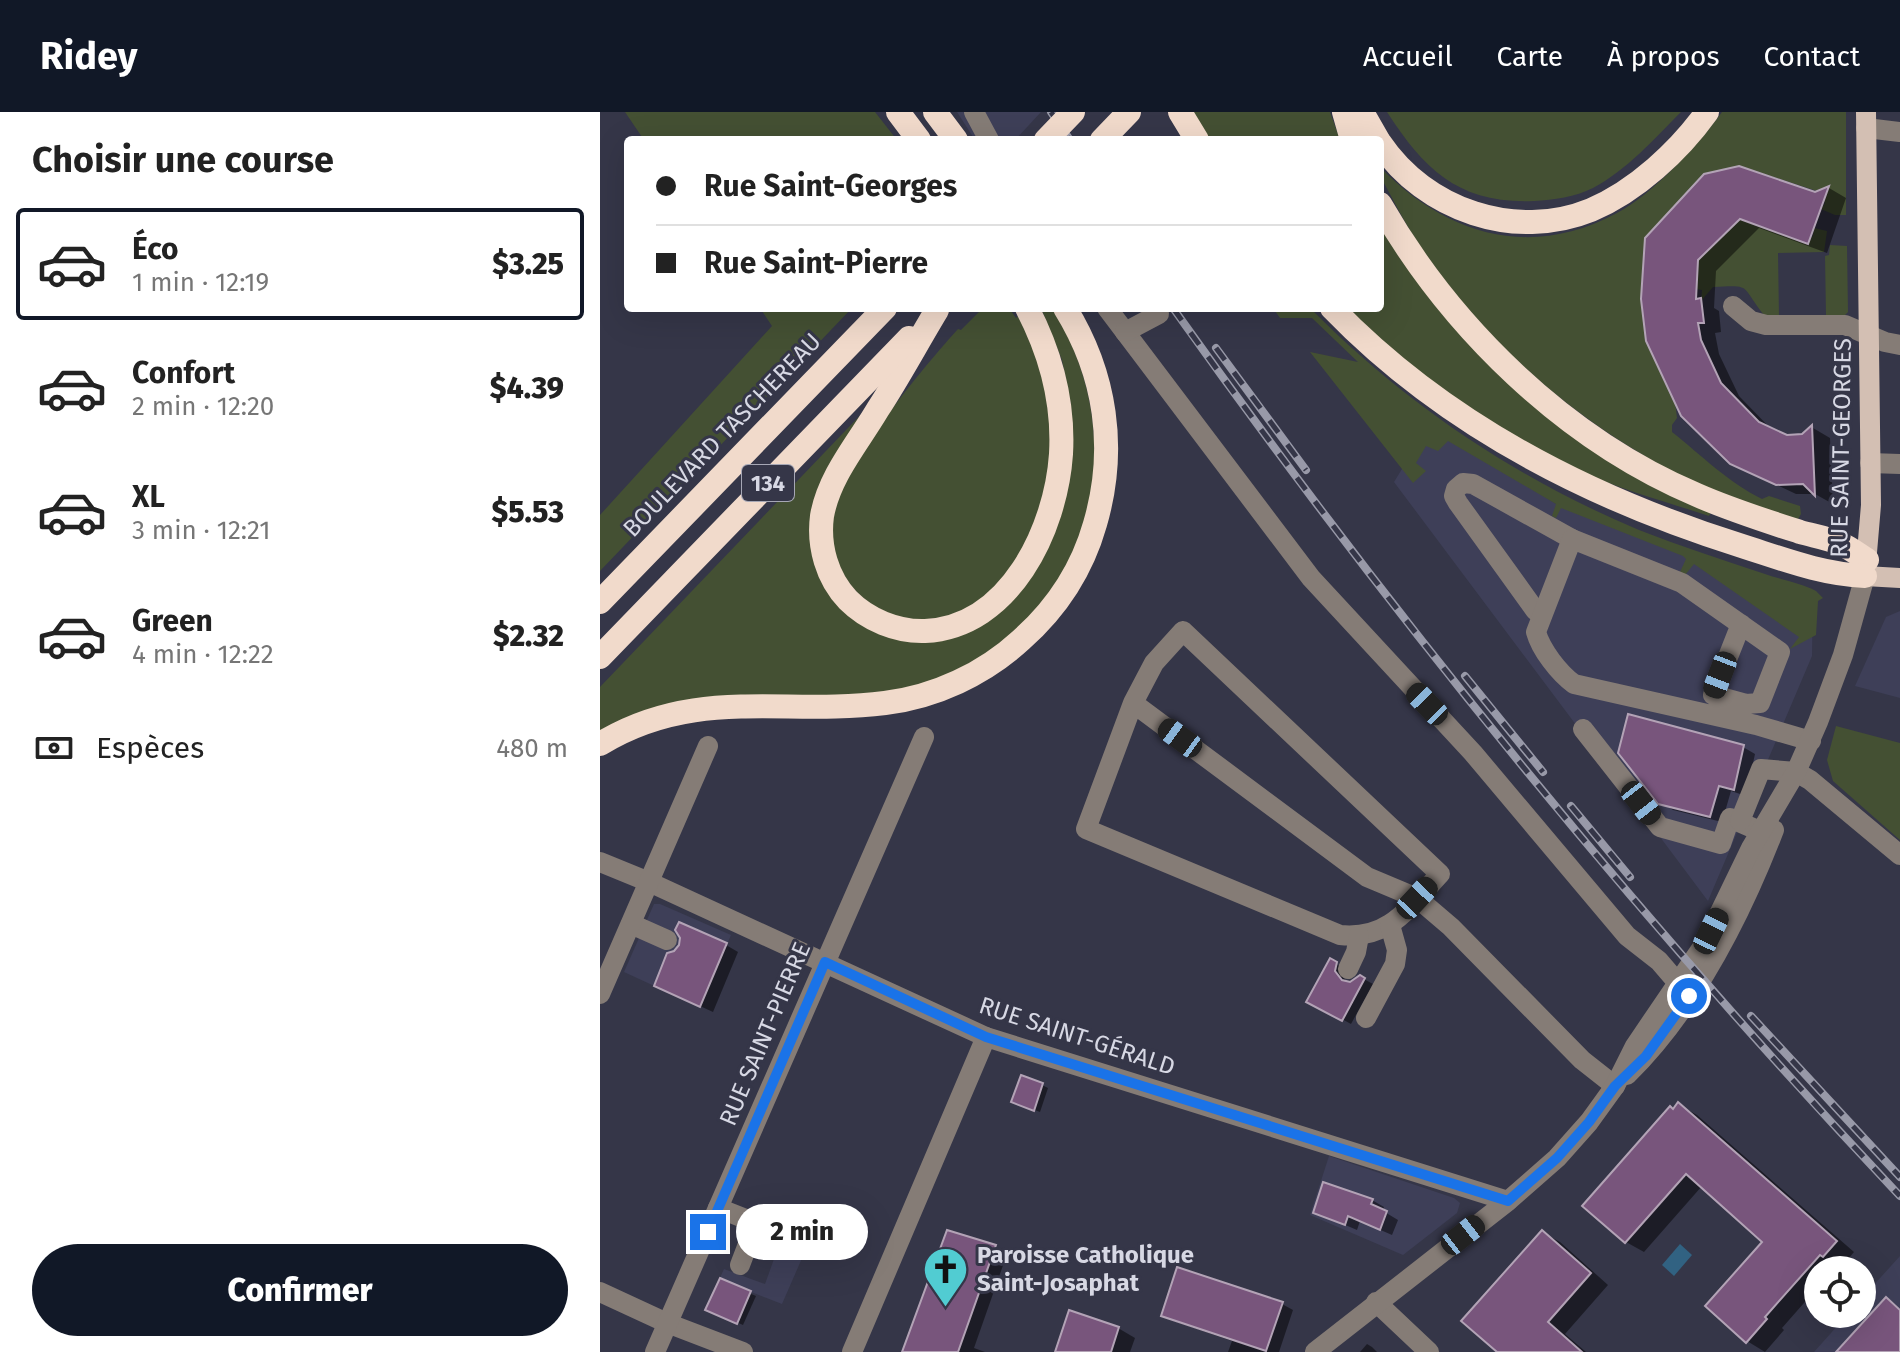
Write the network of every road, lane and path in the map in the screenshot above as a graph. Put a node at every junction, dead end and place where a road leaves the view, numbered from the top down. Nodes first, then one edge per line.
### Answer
1 (898, 112) edge
2 (935, 112) edge
3 (974, 112) edge
4 (1073, 112) edge
5 (1129, 112) edge
6 (1180, 112) edge
7 (1344, 112) edge
8 (1362, 112) edge
9 (1707, 112) edge
10 (1866, 120) edge
11 (1900, 132) edge
12 (916, 136) edge
13 (953, 136) edge
14 (987, 136) edge
15 (1050, 136) edge
16 (1106, 136) edge
17 (1195, 136) edge
18 (1351, 136) edge
19 (1376, 136) edge
20 (1384, 147) edge
21 (1384, 210) edge
22 (1733, 306) dead end
23 (881, 312) edge
24 (935, 312) edge
25 (936, 312) edge
26 (1029, 312) edge
27 (1067, 312) edge
28 (1110, 312) edge
29 (1337, 312) edge
30 (1159, 314) dead end
31 (1125, 332) junction
32 (1868, 335) junction
33 (1900, 345) edge
34 (1870, 463) junction
35 (1900, 464) edge
36 (1572, 539) junction
37 (1866, 568) junction
38 (1896, 578) edge
39 (600, 602) edge
40 (1542, 615) junction
41 (1741, 624) dead end
42 (600, 657) edge
43 (1133, 703) junction
44 (1583, 729) dead end
45 (924, 737) dead end
46 (1811, 741) junction
47 (600, 744) edge
48 (708, 746) dead end
49 (1796, 772) junction
50 (1740, 821) junction
51 (1766, 834) junction
52 (1900, 855) edge
53 (600, 862) edge
54 (649, 882) junction
55 (1417, 898) junction
56 (631, 924) junction
57 (1390, 925) junction
58 (1359, 936) junction
59 (667, 940) dead end
60 (825, 962) junction
61 (1348, 969) dead end
62 (1684, 989) junction
63 (600, 994) edge
64 (1366, 1018) dead end
65 (986, 1037) junction
66 (1615, 1086) junction
67 (1508, 1201) junction
68 (718, 1208) junction
69 (740, 1265) dead end
70 (600, 1292) edge
71 (1376, 1302) junction
72 (667, 1323) junction
73 (655, 1352) edge
74 (743, 1352) edge
75 (852, 1352) edge
76 (1315, 1352) edge
77 (1429, 1352) edge

1 - 12 highway
2 - 13 highway
3 - 14 street
4 - 15 highway, bridge
5 - 16 highway
6 - 17 highway
7 - 18 highway
8 - 19 highway
9 - 20 highway
10 - 11 street
10 - 32 main road, RUE SAINT-GEORGES
21 - 37 highway
22 - 32 street
23 - 39 highway, BOULEVARD TASCHEREAU / 134
24 - 42 highway, 134
25 - 26 highway
27 - 47 highway
28 - 31 street
29 - 37 highway
30 - 31 street
31 - 62 street
32 - 33 street
32 - 34 main road, RUE SAINT-GEORGES
34 - 35 street
34 - 37 main road, RUE SAINT-GEORGES
36 - 40 street
36 - 40 street
36 - 41 street
37 - 38 main road
37 - 46 street, RUE SAINT-GEORGES
40 - 46 street
43 - 55 street
43 - 55 street
43 - 58 street
44 - 50 street
45 - 60 street, RUE SAINT-PIERRE
46 - 49 street, RUE SAINT-GEORGES
48 - 54 street
49 - 50 street
49 - 51 street, RUE SAINT-GEORGES
49 - 52 street
50 - 51 street
51 - 62 street, RUE SAINT-GEORGES
53 - 54 street, RUE SAINT-GÉRALD
54 - 56 street
54 - 60 street, RUE SAINT-GÉRALD
55 - 57 street
55 - 66 street
56 - 59 street
56 - 63 street
57 - 58 street
57 - 64 street
58 - 61 street
60 - 65 street, RUE SAINT-GÉRALD
60 - 68 street, RUE SAINT-PIERRE
62 - 66 street, RUE SAINT-GEORGES
65 - 67 street, RUE SAINT-GÉRALD
65 - 75 street
66 - 67 street, RUE SAINT-GEORGES
67 - 71 street, RUE SAINT-GEORGES
68 - 69 street
68 - 72 street, RUE SAINT-PIERRE
70 - 72 street
71 - 76 street, RUE SAINT-GEORGES
71 - 77 street
72 - 73 street, RUE SAINT-PIERRE
72 - 74 street

